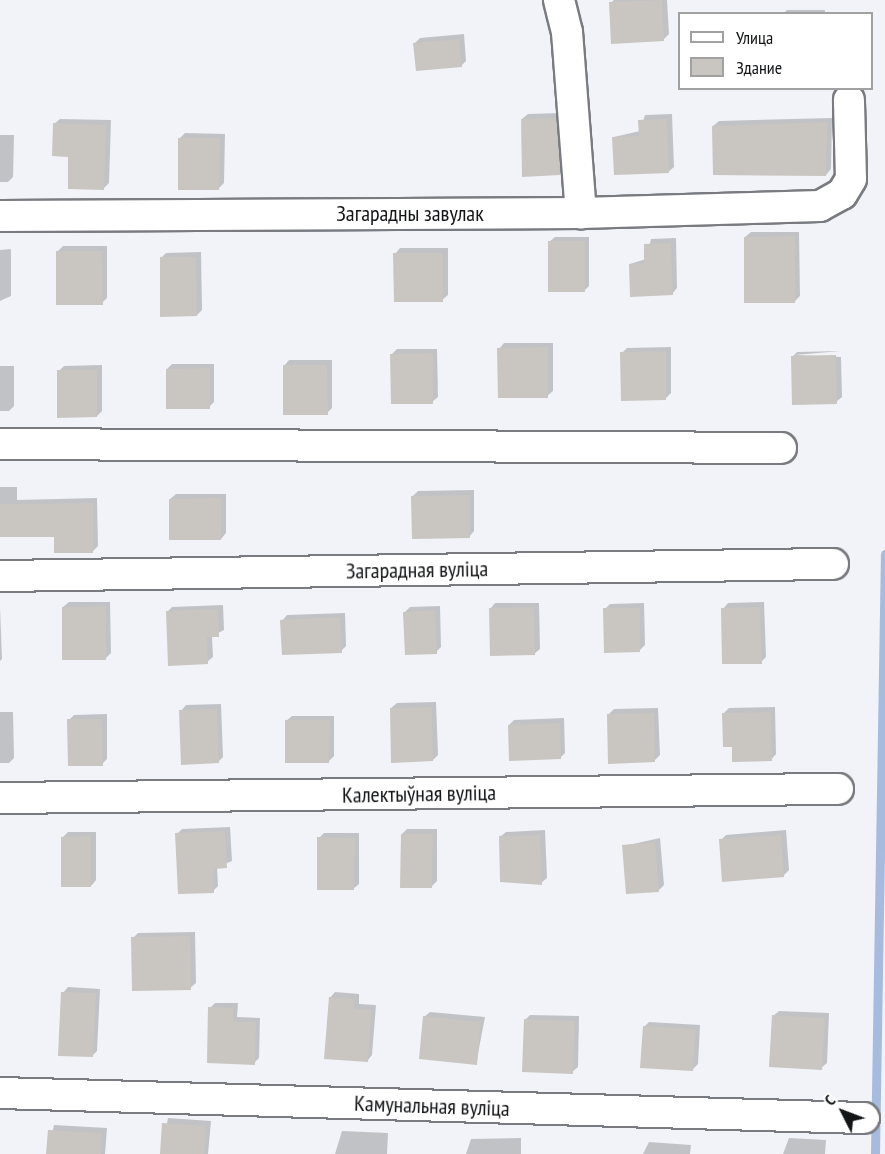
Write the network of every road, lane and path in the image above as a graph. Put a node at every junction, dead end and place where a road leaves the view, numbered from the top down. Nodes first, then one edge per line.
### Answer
1 (559, 0) edge
2 (849, 100) dead end
3 (581, 213) junction
4 (0, 216) edge
5 (0, 444) edge
6 (781, 448) dead end
7 (833, 564) dead end
8 (0, 576) edge
9 (838, 789) dead end
10 (0, 798) edge
11 (0, 1093) edge
12 (864, 1118) dead end

1 - 3 street
2 - 3 street, Загарадны завулак
3 - 4 street, Загарадны завулак
5 - 6 street
7 - 8 street, Загарадная вуліца
9 - 10 street, Калектыўная вуліца
11 - 12 street, Камунальная вуліца

